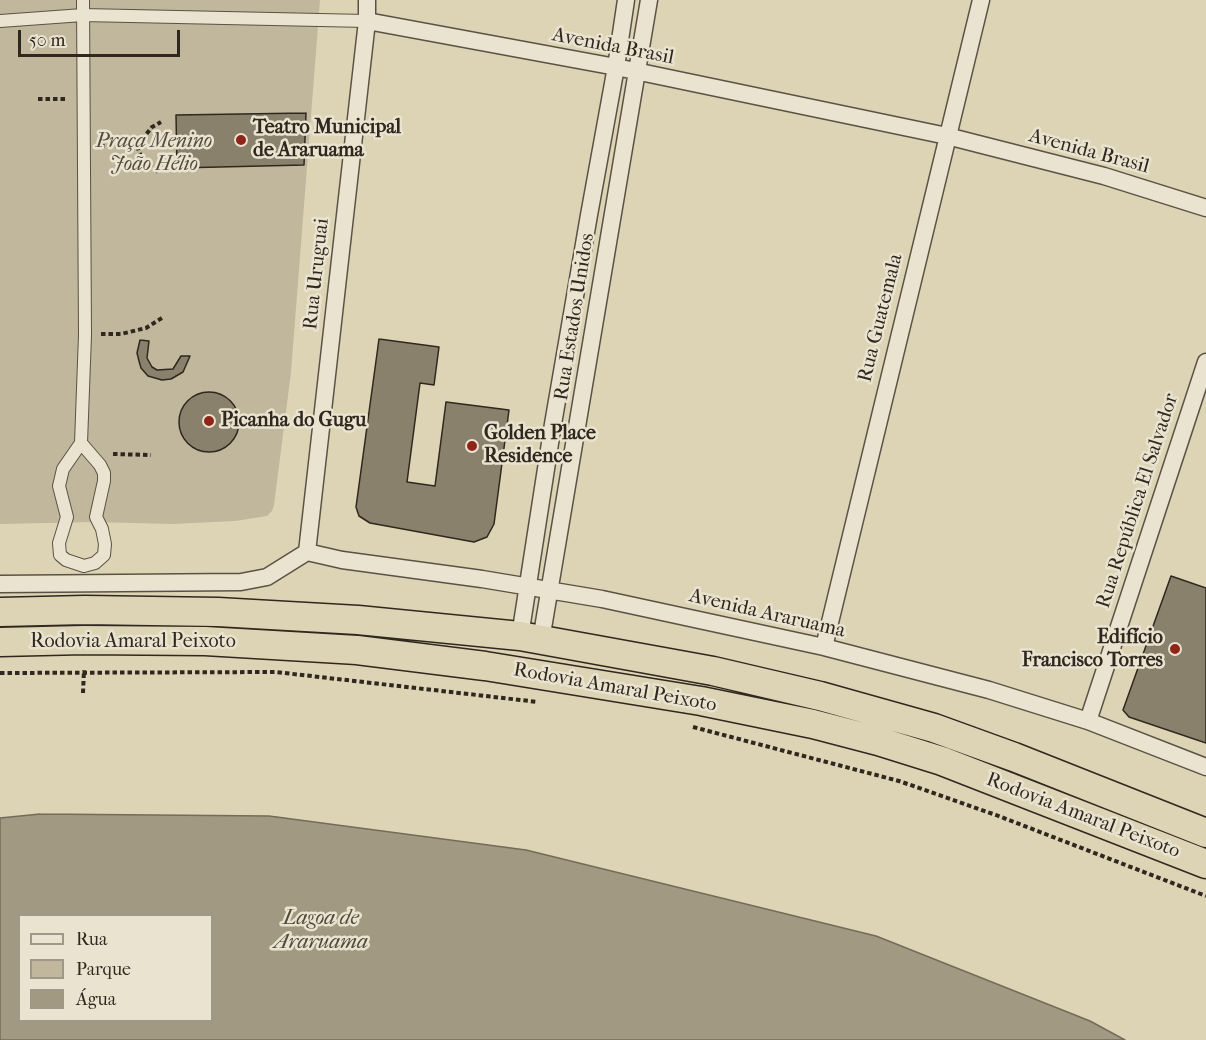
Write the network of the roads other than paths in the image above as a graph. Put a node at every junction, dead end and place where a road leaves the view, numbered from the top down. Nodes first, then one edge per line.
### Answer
1 (83, 0) edge
2 (367, 0) edge
3 (626, 0) edge
4 (649, 0) edge
5 (981, 0) edge
6 (83, 15) junction
7 (0, 21) edge
8 (367, 21) junction
9 (616, 68) junction
10 (638, 73) junction
11 (947, 136) junction
12 (1206, 208) edge
13 (589, 215) junction
14 (613, 219) junction
15 (570, 322) junction
16 (595, 326) junction
17 (1206, 362) edge
18 (553, 424) junction
19 (578, 429) junction
20 (81, 443) junction
21 (307, 552) junction
22 (0, 584) edge
23 (527, 586) junction
24 (551, 590) junction
25 (0, 612) edge
26 (0, 642) edge
27 (530, 642) junction
28 (824, 647) junction
29 (357, 650) junction
30 (701, 701) junction
31 (1088, 722) junction
32 (1206, 767) edge
33 (1206, 833) edge
34 (1206, 864) edge

1 - 6 street
2 - 8 street, Rua Uruguai
3 - 9 street, Rua Estados Unidos
4 - 10 street, Rua Estados Unidos
5 - 11 street, Rua Guatemala
6 - 7 street, Avenida Brasil
6 - 8 street, Avenida Brasil
6 - 20 street
8 - 9 street, Avenida Brasil
8 - 21 street, Rua Uruguai
9 - 10 street, Avenida Brasil
9 - 13 street, Rua Estados Unidos
10 - 11 street, Avenida Brasil
10 - 14 street, Rua Estados Unidos
11 - 12 street, Avenida Brasil
11 - 28 street, Rua Guatemala
13 - 14 street
13 - 15 street, Rua Estados Unidos
14 - 16 street, Rua Estados Unidos
15 - 16 street
15 - 18 street, Rua Estados Unidos
16 - 19 street, Rua Estados Unidos
17 - 31 street, Rua República El Salvador
18 - 19 street
18 - 23 street, Rua Estados Unidos
19 - 24 street, Rua Estados Unidos
20 - 20 street
21 - 22 street
21 - 23 street, Avenida Araruama
23 - 24 street, Avenida Araruama
23 - 27 street, Rua Estados Unidos
24 - 27 street, Rua Estados Unidos
24 - 28 street, Avenida Araruama
25 - 27 highway, Rodovia Amaral Peixoto
26 - 29 highway, Rodovia Amaral Peixoto
27 - 29 highway
27 - 30 highway
27 - 33 highway, Rodovia Amaral Peixoto
28 - 31 street, Avenida Araruama
29 - 30 highway, Rodovia Amaral Peixoto
30 - 34 highway, Rodovia Amaral Peixoto
31 - 32 street, Avenida Araruama

